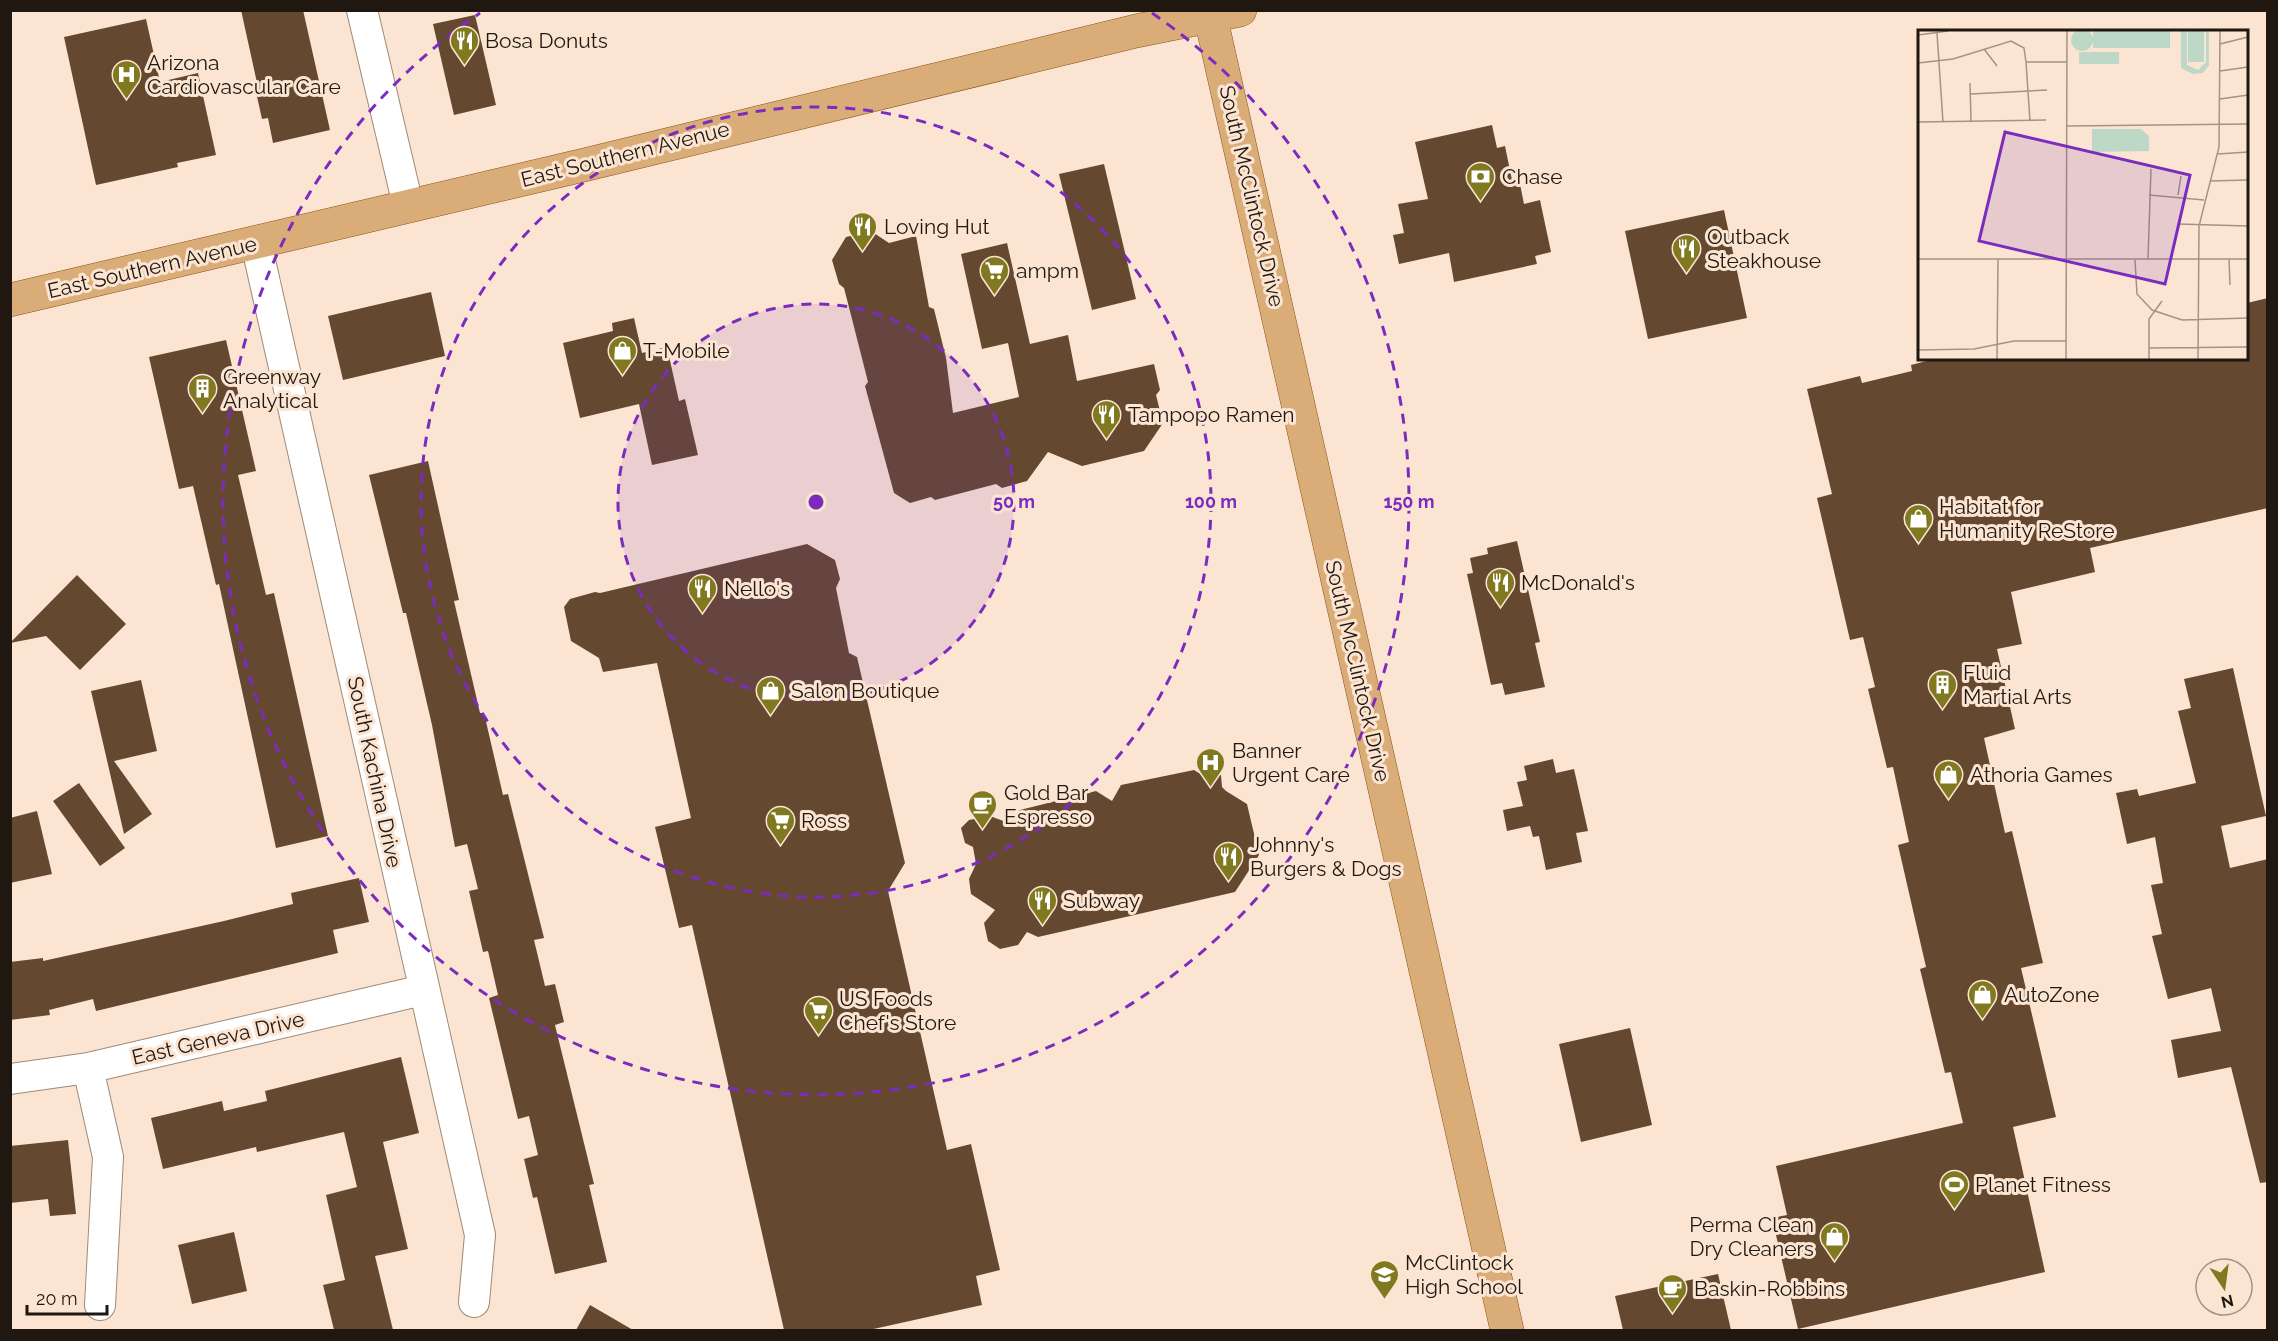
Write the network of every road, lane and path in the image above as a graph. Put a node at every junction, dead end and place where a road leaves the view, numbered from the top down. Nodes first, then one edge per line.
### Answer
1 (362, 10) edge
2 (1220, 12) edge
3 (408, 205) junction
4 (256, 243) junction
5 (10, 300) edge
6 (423, 990) junction
7 (88, 1068) junction
8 (10, 1079) edge
9 (474, 1302) dead end
10 (100, 1305) dead end
11 (1508, 1330) edge

1 - 3 street
2 - 3 main road, East Southern Avenue
2 - 11 main road, South McClintock Drive
3 - 4 main road, East Southern Avenue
4 - 5 main road, East Southern Avenue
4 - 6 street, South Kachina Drive
6 - 7 street, East Geneva Drive
6 - 9 street, South Kachina Drive
7 - 8 street, East Geneva Drive
7 - 10 street

